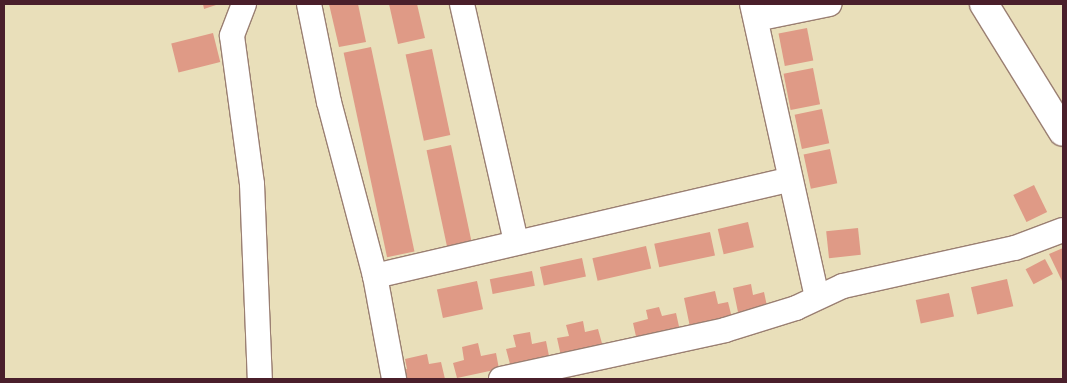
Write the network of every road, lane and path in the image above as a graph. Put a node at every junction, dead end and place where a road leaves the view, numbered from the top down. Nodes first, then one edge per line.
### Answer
1 (244, 4) edge
2 (309, 4) edge
3 (462, 4) edge
4 (829, 4) edge
5 (984, 4) edge
6 (754, 11) edge
7 (1063, 132) edge
8 (788, 180) junction
9 (1063, 230) edge
10 (516, 242) junction
11 (375, 276) junction
12 (817, 297) junction
13 (260, 379) edge
14 (394, 379) edge
15 (501, 379) edge

1 - 13 street
2 - 11 street
3 - 10 street
4 - 6 street
5 - 7 highway
6 - 8 street
8 - 10 street
8 - 12 street
9 - 12 street
10 - 11 street
11 - 14 street
12 - 15 street

